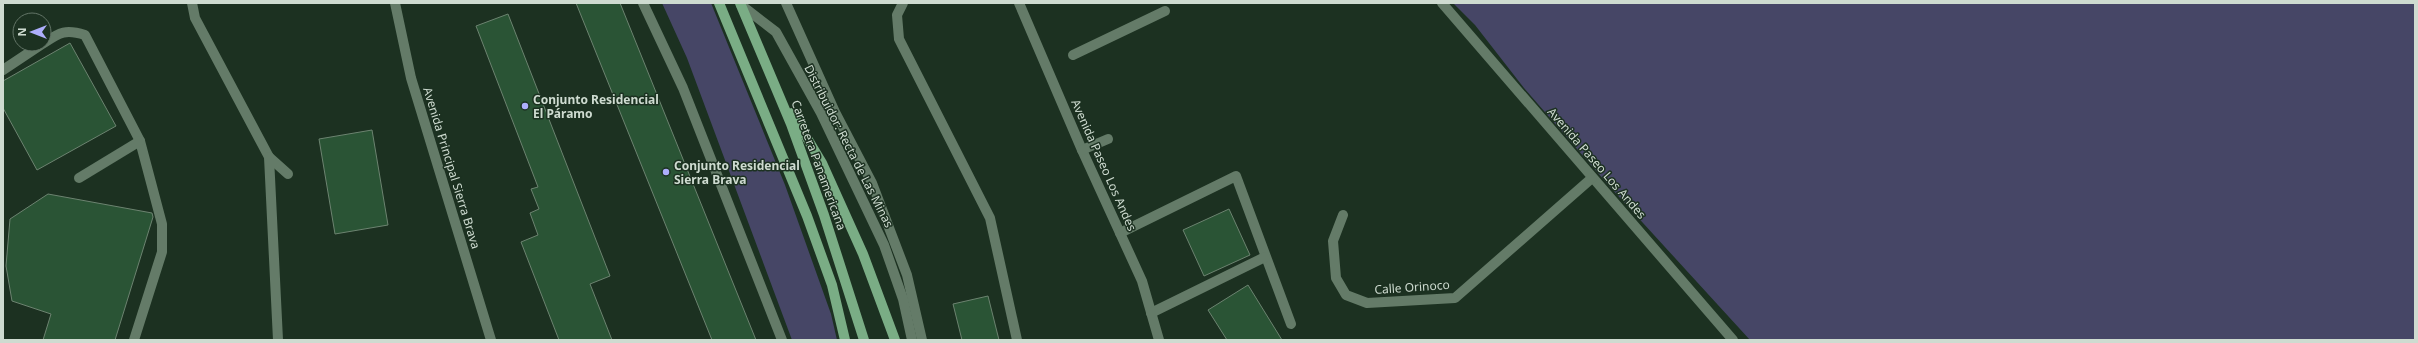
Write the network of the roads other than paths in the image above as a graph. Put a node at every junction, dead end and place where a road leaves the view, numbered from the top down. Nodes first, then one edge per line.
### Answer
1 (192, 3) edge
2 (395, 3) edge
3 (643, 3) edge
4 (719, 3) edge
5 (786, 3) edge
6 (903, 3) edge
7 (1019, 3) edge
8 (1442, 3) edge
9 (740, 4) edge
10 (1165, 11) dead end
11 (52, 37) edge
12 (30, 52) edge
13 (1073, 55) dead end
14 (3, 70) edge
15 (778, 89) junction
16 (1108, 139) dead end
17 (140, 141) junction
18 (1082, 150) junction
19 (269, 157) junction
20 (288, 174) dead end
21 (79, 178) dead end
22 (1592, 178) junction
23 (1343, 215) dead end
24 (1120, 233) junction
25 (1265, 257) junction
26 (1151, 313) junction
27 (1291, 324) dead end
28 (134, 340) edge
29 (278, 340) edge
30 (491, 340) edge
31 (782, 340) edge
32 (844, 340) edge
33 (864, 340) edge
34 (895, 340) edge
35 (912, 340) edge
36 (922, 340) edge
37 (1017, 340) edge
38 (1159, 340) edge
39 (1733, 340) edge

1 - 19 street
2 - 30 street, Avenida Principal Sierra Brava
3 - 31 street
4 - 32 main road
5 - 36 street
6 - 37 street
7 - 18 street, Avenida Paseo Los Andes
8 - 22 street, Avenida Paseo Los Andes
9 - 15 main road, Carretera Panamericana
9 - 35 street, Distribuidor: Recta de Las Minas
10 - 13 street
11 - 17 street
12 - 14 street
15 - 33 main road, Carretera Panamericana
15 - 34 main road
16 - 18 street
17 - 21 street
17 - 28 street
18 - 24 street, Avenida Paseo Los Andes
19 - 20 street
19 - 29 street
22 - 23 street, Calle Orinoco
22 - 39 street, Avenida Paseo Los Andes
24 - 25 street
24 - 26 street, Avenida Paseo Los Andes
25 - 26 street
25 - 27 street
26 - 38 street, Avenida Paseo Los Andes

